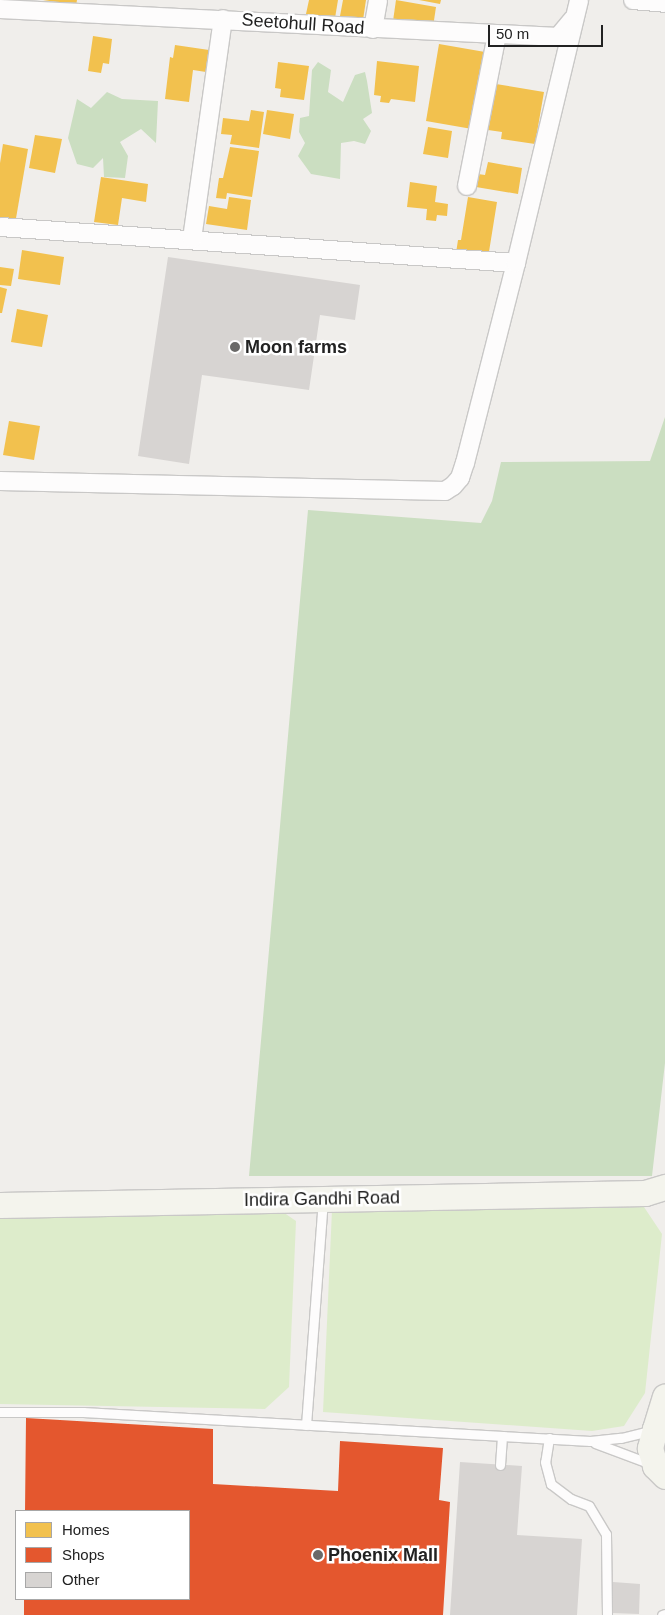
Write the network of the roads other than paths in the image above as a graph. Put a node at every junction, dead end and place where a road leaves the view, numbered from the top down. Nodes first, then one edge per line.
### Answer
1 (378, 0) edge
2 (579, 0) edge
3 (590, 0) edge
4 (633, 0) edge
5 (665, 3) edge
6 (0, 9) edge
7 (575, 18) junction
8 (223, 19) junction
9 (373, 29) junction
10 (497, 35) junction
11 (467, 186) dead end
12 (0, 227) edge
13 (192, 239) junction
14 (516, 263) junction
15 (0, 481) edge
16 (655, 1190) edge
17 (323, 1199) junction
18 (0, 1205) edge
19 (665, 1207) edge
20 (665, 1397) edge
21 (0, 1412) edge
22 (660, 1424) edge
23 (306, 1425) junction
24 (502, 1436) junction
25 (549, 1438) junction
26 (590, 1441) junction
27 (500, 1465) dead end
28 (662, 1474) edge
29 (607, 1615) edge

1 - 9 street
2 - 7 street
3 - 7 street, Seetohull Road
4 - 5 street
6 - 8 street, Seetohull Road
7 - 10 street, Seetohull Road
7 - 14 street
8 - 9 street, Seetohull Road
8 - 13 street
9 - 10 street, Seetohull Road
10 - 11 street
12 - 13 street
13 - 14 street
14 - 15 street
16 - 17 street, Indira Gandhi Road
16 - 19 street, Indira Gandhi Road
17 - 18 street, Indira Gandhi Road
17 - 23 lane
20 - 22 street
21 - 23 lane
22 - 26 lane
22 - 28 street
23 - 24 lane
24 - 25 lane
24 - 27 lane
25 - 26 lane
25 - 29 lane
26 - 28 lane

